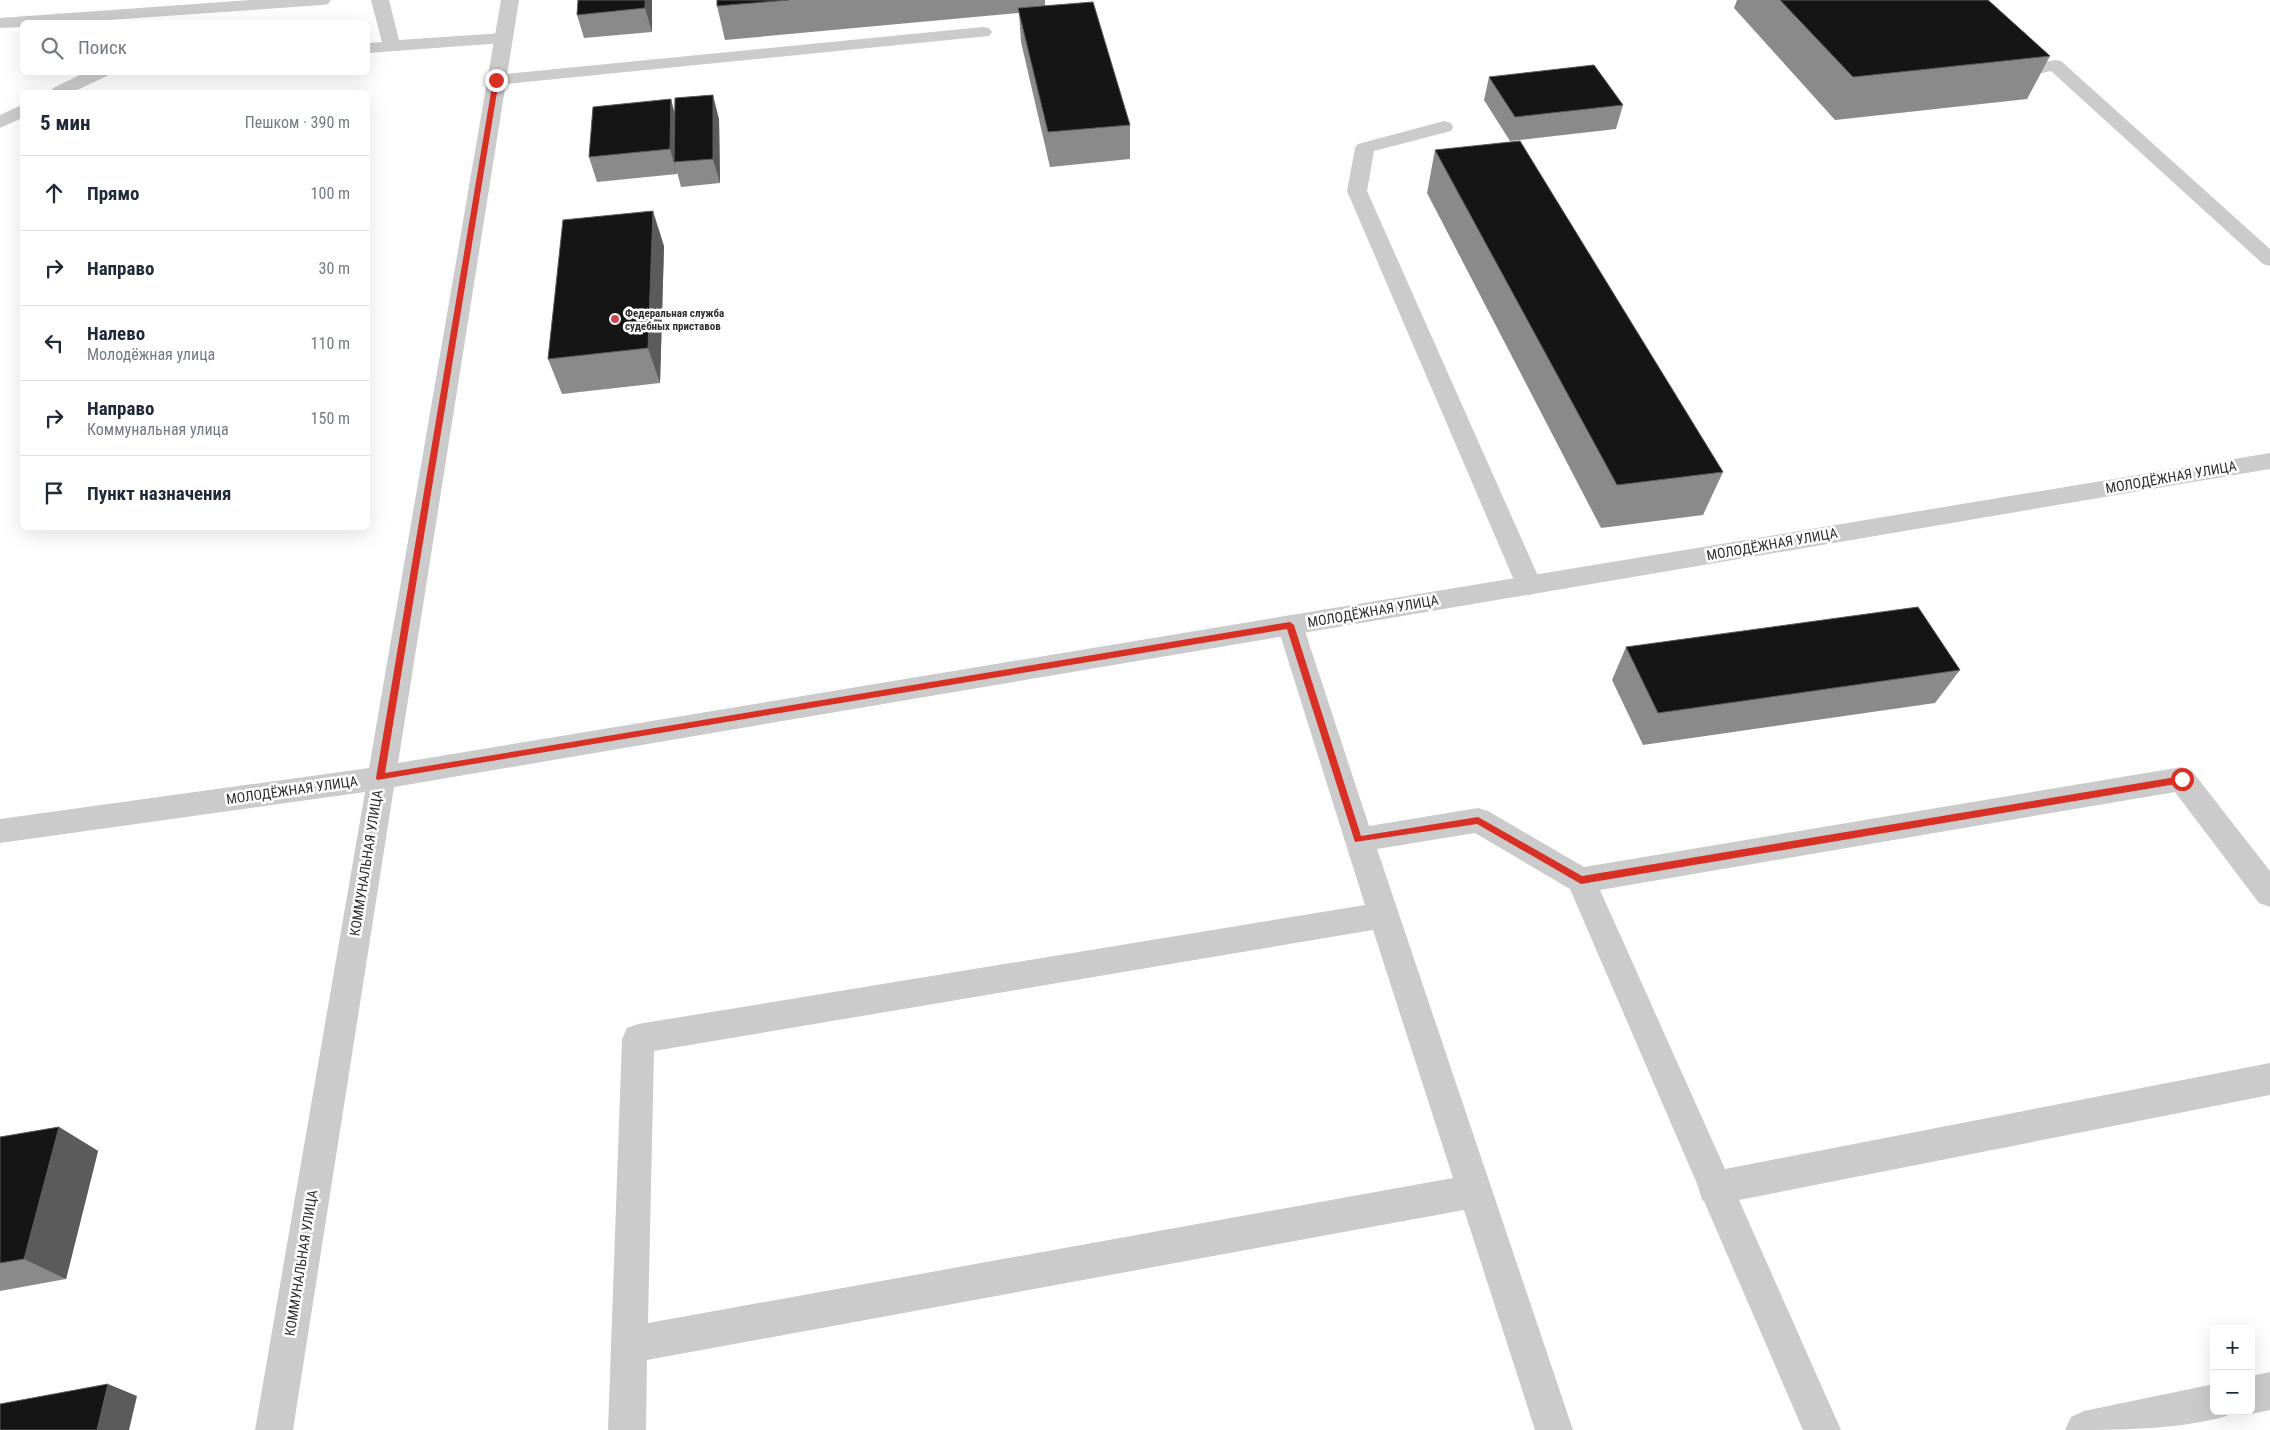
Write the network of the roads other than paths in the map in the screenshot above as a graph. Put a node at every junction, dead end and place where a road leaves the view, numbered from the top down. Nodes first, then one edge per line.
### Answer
1 (322, 0) edge
2 (380, 0) edge
3 (510, 0) edge
4 (42, 20) edge
5 (20, 22) edge
6 (0, 23) edge
7 (983, 32) dead end
8 (503, 38) junction
9 (392, 47) junction
10 (370, 48) edge
11 (2017, 74) edge
12 (95, 75) edge
13 (496, 80) junction
14 (64, 90) edge
15 (20, 112) edge
16 (0, 122) edge
17 (1444, 127) dead end
18 (2270, 260) edge
19 (2270, 461) edge
20 (1529, 585) junction
21 (1290, 625) junction
22 (380, 778) junction
23 (0, 831) edge
24 (1358, 840) junction
25 (1581, 880) junction
26 (2270, 894) edge
27 (1383, 915) junction
28 (2270, 1079) edge
29 (1714, 1188) junction
30 (1474, 1191) junction
31 (630, 1345) junction
32 (2270, 1391) edge
33 (2255, 1394) edge
34 (2210, 1404) edge
35 (274, 1430) edge
36 (627, 1430) edge
37 (1554, 1430) edge
38 (1822, 1430) edge
39 (2084, 1430) edge

1 - 4 street
2 - 9 street
3 - 8 street, КОММУНАЛЬНАЯ УЛИЦА
5 - 6 street
7 - 13 street
8 - 9 street
8 - 13 street, КОММУНАЛЬНАЯ УЛИЦА
9 - 10 street
11 - 18 street
12 - 14 street
13 - 22 street, КОММУНАЛЬНАЯ УЛИЦА
15 - 16 street
17 - 20 street
19 - 20 street, МОЛОДЁЖНАЯ УЛИЦА
20 - 21 street, МОЛОДЁЖНАЯ УЛИЦА
21 - 22 street, МОЛОДЁЖНАЯ УЛИЦА
21 - 24 street
22 - 23 street, МОЛОДЁЖНАЯ УЛИЦА
22 - 35 street, КОММУНАЛЬНАЯ УЛИЦА
24 - 25 street
24 - 27 street
25 - 26 street
25 - 29 street
27 - 30 street
27 - 31 street
28 - 29 street
29 - 38 street
30 - 31 street
30 - 37 street
31 - 36 street
32 - 33 street
34 - 39 street

